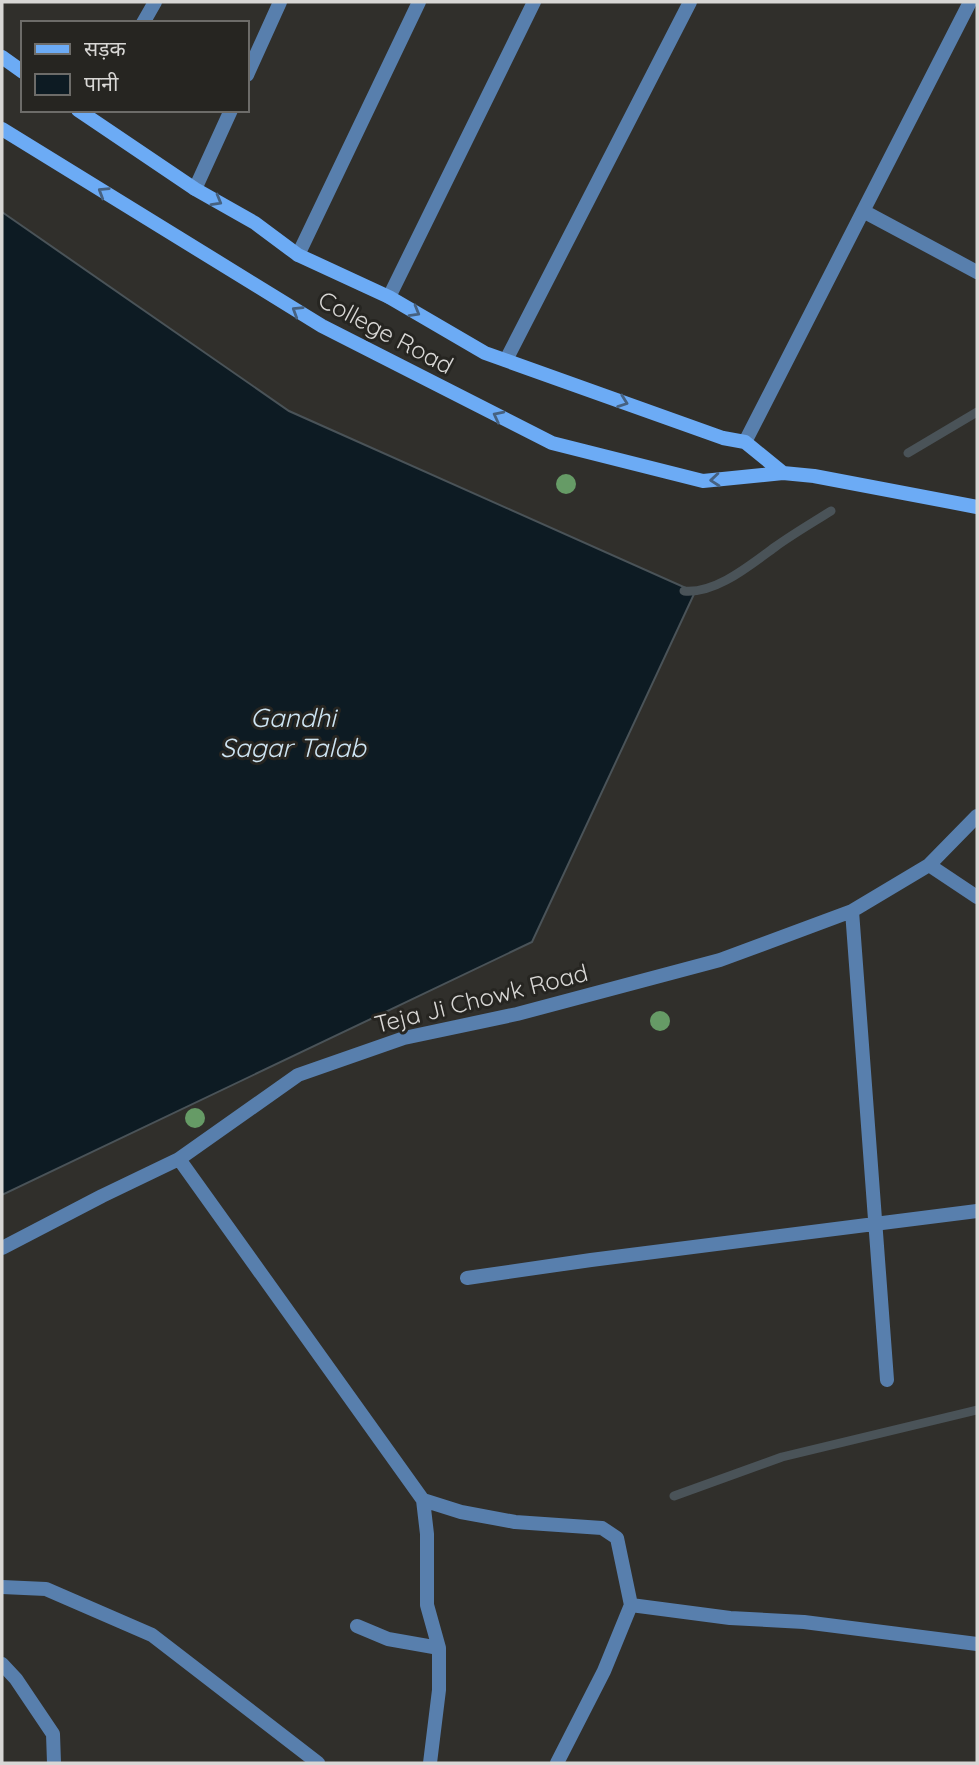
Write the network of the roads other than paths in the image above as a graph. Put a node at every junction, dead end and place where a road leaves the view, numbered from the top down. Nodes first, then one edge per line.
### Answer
1 (155, 2) edge
2 (280, 2) edge
3 (419, 2) edge
4 (534, 2) edge
5 (690, 2) edge
6 (966, 8) edge
7 (144, 21) edge
8 (977, 22) edge
9 (2, 58) edge
10 (21, 71) edge
11 (248, 73) edge
12 (230, 112) edge
13 (86, 113) edge
14 (2, 129) edge
15 (195, 189) junction
16 (863, 211) junction
17 (298, 255) junction
18 (977, 272) edge
19 (389, 297) junction
20 (506, 360) junction
21 (745, 442) junction
22 (783, 473) junction
23 (977, 507) edge
24 (977, 816) edge
25 (929, 865) junction
26 (977, 897) edge
27 (852, 911) junction
28 (179, 1159) junction
29 (977, 1211) edge
30 (877, 1224) junction
31 (2, 1248) edge
32 (467, 1278) dead end
33 (887, 1380) dead end
34 (423, 1500) junction
35 (2, 1587) edge
36 (631, 1605) junction
37 (357, 1626) dead end
38 (977, 1644) edge
39 (439, 1648) junction
40 (2, 1664) edge
41 (54, 1763) edge
42 (318, 1763) edge
43 (429, 1763) edge
44 (557, 1763) edge

1 - 7 street
2 - 11 street
3 - 17 street
4 - 19 street
5 - 20 street
6 - 8 street
6 - 16 street
9 - 10 main road
12 - 15 street
13 - 15 main road, College Road
22 -> 14 main road, College Road
15 -> 17 main road, College Road
16 - 18 street
16 - 21 street
17 - 19 main road, College Road
19 -> 20 main road, College Road
20 -> 21 main road, College Road
21 - 22 main road, College Road
22 - 23 main road, College Road
24 - 25 street, Teja Ji Chowk Road
25 - 26 street
25 - 27 street, Teja Ji Chowk Road
27 - 28 street, Teja Ji Chowk Road
27 - 30 street
28 - 31 street, Teja Ji Chowk Road
28 - 34 street
29 - 30 street
30 - 32 street
30 - 33 street
34 - 36 street
34 - 39 street
35 - 42 street
36 - 38 street
36 - 44 street
37 - 39 street
39 - 43 street
40 - 41 street

